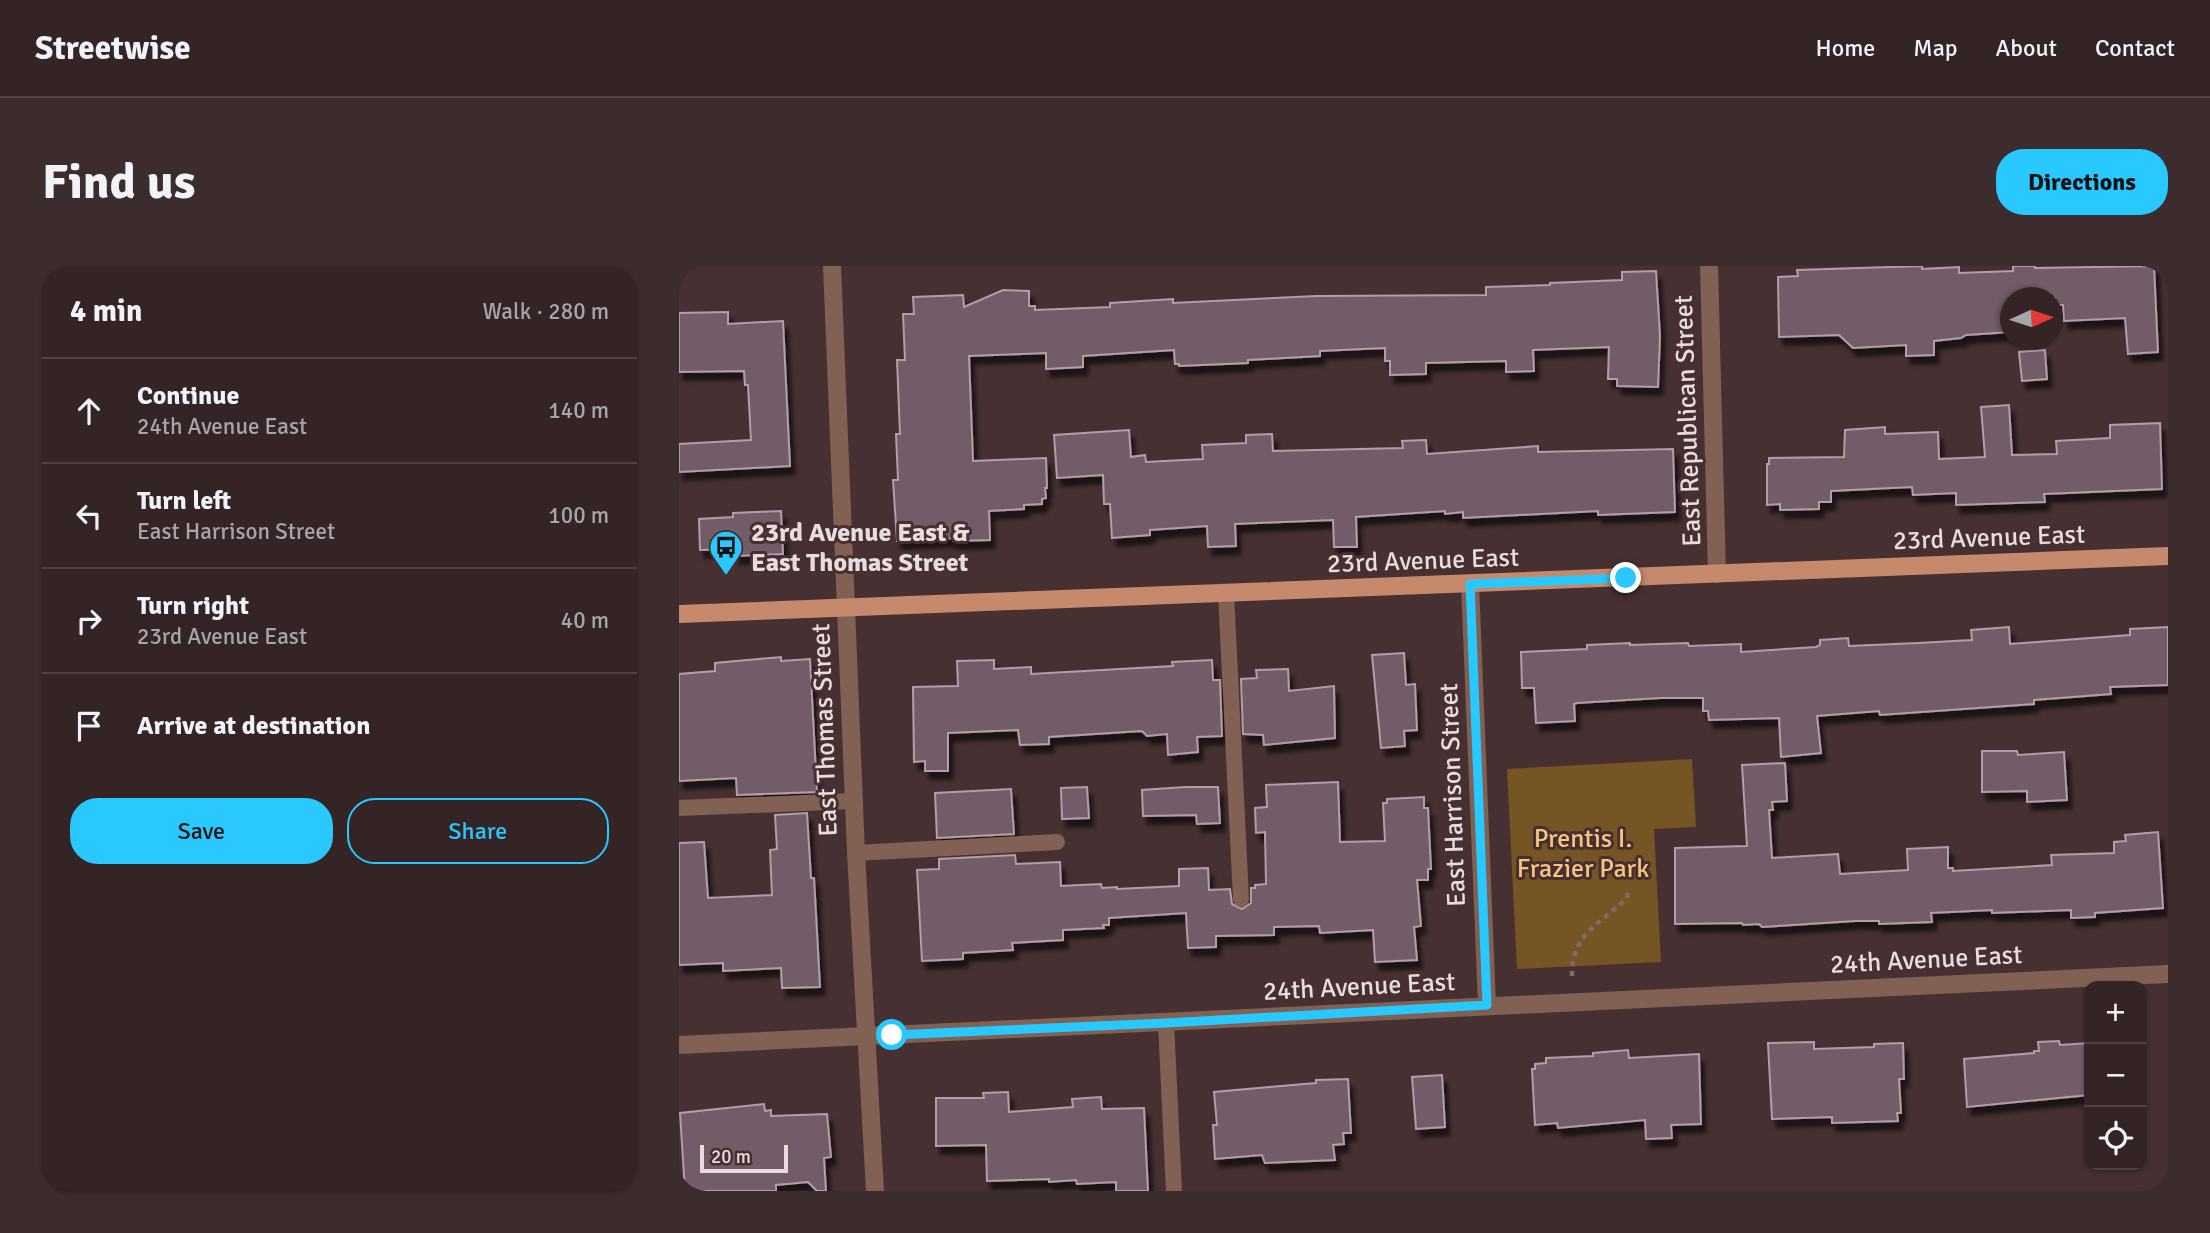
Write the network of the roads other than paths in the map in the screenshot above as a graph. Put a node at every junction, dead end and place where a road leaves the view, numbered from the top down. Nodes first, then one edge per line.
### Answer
1 (832, 266) edge
2 (1709, 266) edge
3 (2168, 556) edge
4 (1717, 574) junction
5 (1470, 584) junction
6 (1226, 593) junction
7 (846, 608) junction
8 (679, 614) edge
9 (853, 801) junction
10 (679, 808) edge
11 (1057, 842) dead end
12 (856, 853) junction
13 (1241, 899) dead end
14 (2168, 974) edge
15 (1487, 1005) junction
16 (1166, 1023) junction
17 (866, 1035) junction
18 (679, 1045) edge
19 (874, 1191) edge
20 (1174, 1191) edge

1 - 7 street, East Thomas Street
2 - 4 street, East Republican Street
3 - 4 main road, 23rd Avenue East
4 - 5 main road, 23rd Avenue East
5 - 6 main road, 23rd Avenue East
5 - 15 street, East Harrison Street
6 - 7 main road, 23rd Avenue East
6 - 13 lane
7 - 8 main road, 23rd Avenue East
7 - 9 street, East Thomas Street
9 - 10 lane
9 - 12 street, East Thomas Street
11 - 12 lane
12 - 17 street, East Thomas Street
14 - 15 street, 24th Avenue East
15 - 16 street, 24th Avenue East
16 - 17 street, 24th Avenue East
16 - 20 lane
17 - 18 street, 24th Avenue East
17 - 19 street, East Thomas Street

